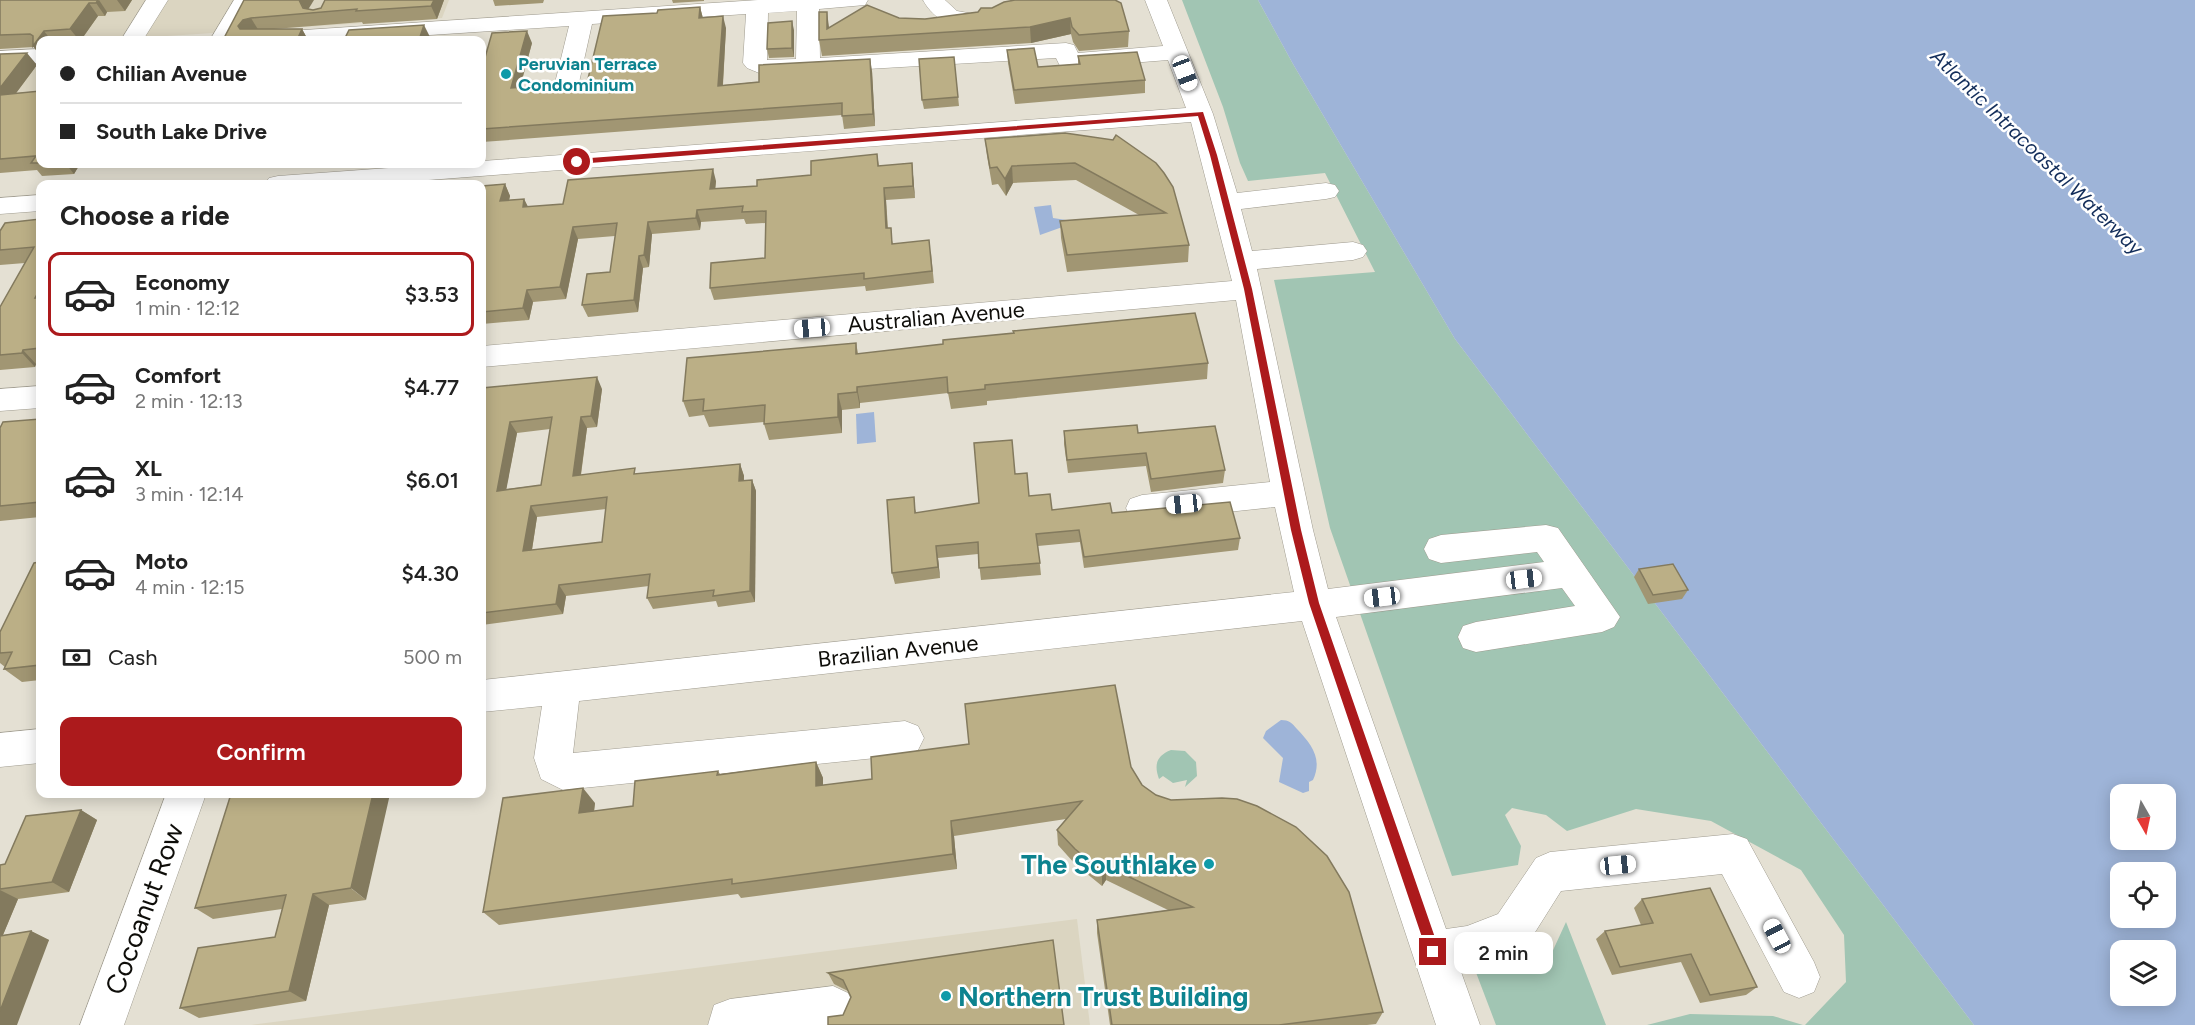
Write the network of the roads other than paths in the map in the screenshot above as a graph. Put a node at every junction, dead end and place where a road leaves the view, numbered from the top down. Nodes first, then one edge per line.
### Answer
1 (157, 0) edge
2 (245, 0) edge
3 (857, 0) edge
4 (934, 0) edge
5 (1156, 0) edge
6 (808, 3) junction
7 (757, 7) junction
8 (984, 16) edge
9 (582, 18) junction
10 (461, 25) edge
11 (134, 36) edge
12 (223, 36) edge
13 (313, 36) edge
14 (1176, 52) junction
15 (36, 56) edge
16 (0, 58) edge
17 (808, 65) junction
18 (566, 87) edge
19 (1201, 114) junction
20 (407, 174) edge
21 (330, 180) edge
22 (1326, 191) dead end
23 (1226, 202) junction
24 (36, 203) edge
25 (0, 206) edge
26 (1353, 251) dead end
27 (1241, 261) junction
28 (1248, 289) junction
29 (486, 357) edge
30 (36, 397) edge
31 (0, 400) edge
32 (1289, 493) junction
33 (1142, 508) edge
34 (1441, 549) dead end
35 (1571, 573) junction
36 (1314, 603) junction
37 (1476, 637) dead end
38 (563, 687) junction
39 (486, 696) edge
40 (905, 738) dead end
41 (36, 746) edge
42 (0, 750) edge
43 (185, 798) edge
44 (1433, 952) junction
45 (1799, 977) dead end
46 (834, 1008) dead end
47 (722, 1024) edge
48 (102, 1025) edge
49 (1458, 1025) edge

1 - 11 street
2 - 12 street
3 - 6 street
4 - 8 street
5 - 14 street
6 - 7 street
6 - 17 street
7 - 9 street
7 - 17 street
9 - 10 street
9 - 18 street
10 - 13 street
14 - 17 street
14 - 19 street
15 - 16 street
19 - 20 street
19 - 23 street
20 - 21 street
22 - 23 street
23 - 27 street
24 - 25 street
26 - 27 street
27 - 28 street
28 - 29 street, Australian Avenue
28 - 32 street
30 - 31 street
32 - 33 street
32 - 36 street
34 - 35 street
35 - 36 street, Brazilian Avenue
35 - 37 street
36 - 38 street, Brazilian Avenue
36 - 44 street
38 - 39 street, Brazilian Avenue
38 - 40 street
41 - 42 street
43 - 48 street, Cocoanut Row
44 - 45 street
44 - 49 street
46 - 47 street

